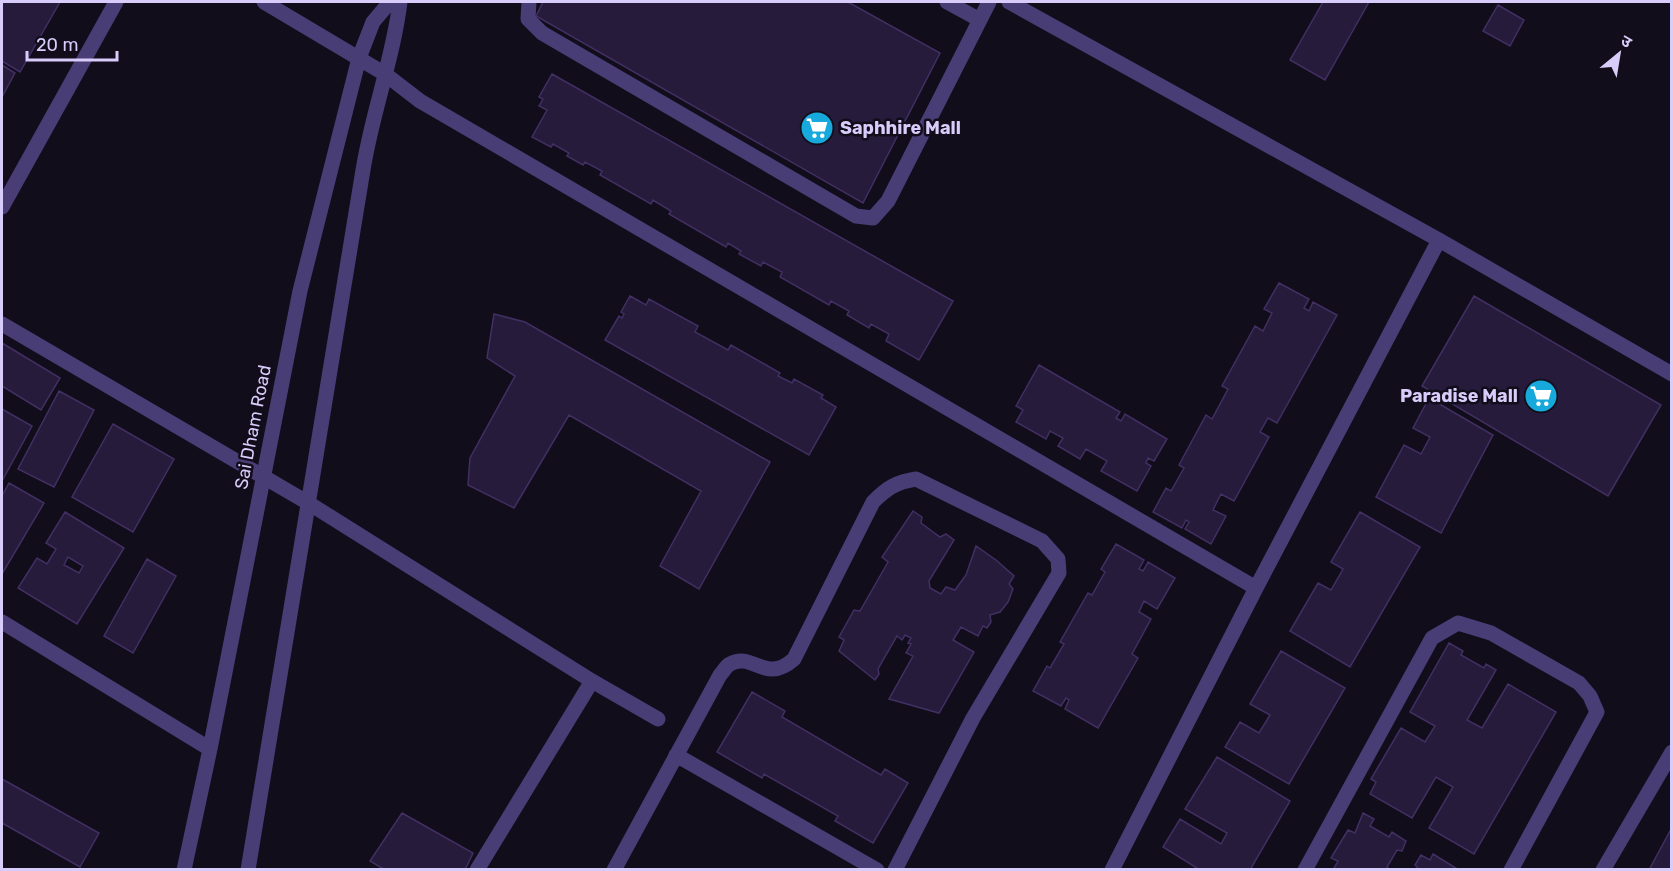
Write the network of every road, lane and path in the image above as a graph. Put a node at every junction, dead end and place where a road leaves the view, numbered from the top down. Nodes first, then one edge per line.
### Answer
1 (116, 2) edge
2 (264, 2) edge
3 (390, 2) edge
4 (400, 2) edge
5 (529, 2) edge
6 (947, 2) edge
7 (989, 2) edge
8 (1009, 2) edge
9 (980, 20) junction
10 (359, 58) junction
11 (385, 74) junction
12 (2, 207) edge
13 (1438, 240) junction
14 (2, 324) edge
15 (1671, 374) edge
16 (263, 476) junction
17 (310, 504) junction
18 (1256, 588) junction
19 (2, 622) edge
20 (592, 681) junction
21 (658, 719) dead end
22 (210, 748) junction
23 (1671, 752) edge
24 (676, 755) junction
25 (614, 869) edge
26 (184, 870) edge
27 (248, 870) edge
28 (477, 870) edge
29 (877, 870) edge
30 (895, 870) edge
31 (1112, 870) edge
32 (1305, 870) edge
33 (1510, 870) edge
34 (1604, 870) edge

1 - 12 street
2 - 10 street
3 - 10 street, Sai Dham Road
4 - 11 street
5 - 9 street
6 - 9 street
7 - 9 street
8 - 13 street
10 - 11 street
10 - 16 street, Sai Dham Road
11 - 17 street
11 - 18 street
13 - 15 street
13 - 18 street
14 - 16 street
16 - 17 street
16 - 22 street, Sai Dham Road
17 - 20 street
17 - 27 street
18 - 31 street
19 - 22 street
20 - 21 street
20 - 28 street
22 - 26 street, Sai Dham Road
23 - 34 street
24 - 25 street
24 - 29 street
24 - 30 street
32 - 33 street

